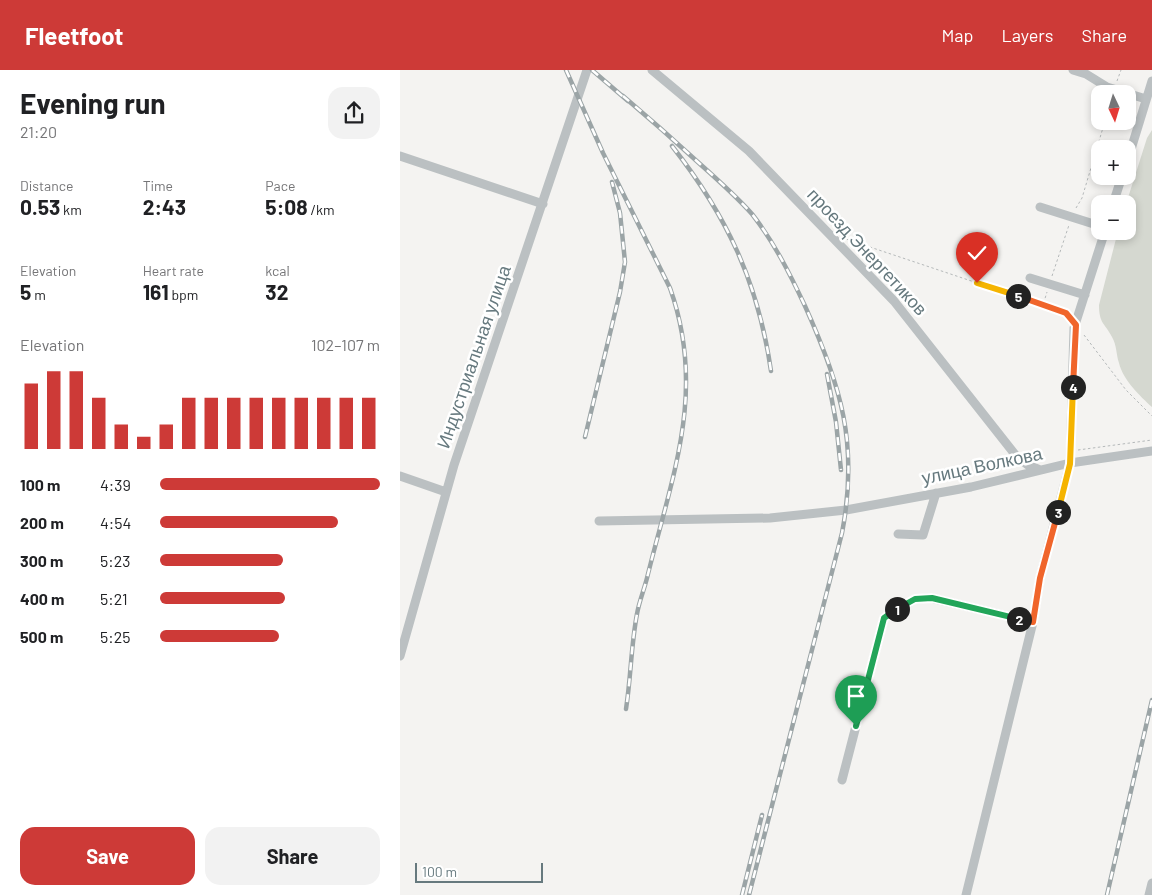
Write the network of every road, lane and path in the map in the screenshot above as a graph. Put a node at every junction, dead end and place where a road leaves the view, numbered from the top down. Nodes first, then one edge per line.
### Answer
1 (587, 70) edge
2 (652, 70) edge
3 (1073, 70) edge
4 (1152, 82) edge
5 (1146, 99) junction
6 (1102, 130) edge
7 (1134, 140) edge
8 (400, 156) edge
9 (543, 204) junction
10 (1040, 207) dead end
11 (1071, 217) junction
12 (1091, 223) edge
13 (1102, 240) edge
14 (834, 242) junction
15 (1030, 278) dead end
16 (1050, 284) junction
17 (1085, 295) junction
18 (1043, 305) junction
19 (1076, 325) junction
20 (1152, 416) edge
21 (1152, 440) edge
22 (1071, 451) junction
23 (1152, 451) edge
24 (1070, 464) junction
25 (1040, 470) junction
26 (400, 476) edge
27 (446, 492) junction
28 (936, 493) junction
29 (599, 521) dead end
30 (898, 534) dead end
31 (1033, 622) junction
32 (400, 656) edge
33 (842, 780) dead end
34 (1152, 883) edge
35 (966, 895) edge
36 (1149, 895) edge

1 - 9 street, Индустриальная улица
2 - 14 street, проезд Энергетиков
3 - 5 street
4 - 5 street
5 - 7 street
6 - 11 path
8 - 9 street
9 - 27 street, Индустриальная улица
10 - 11 street
11 - 12 street
11 - 16 path
13 - 17 street
14 - 18 path
14 - 25 street, проезд Энергетиков
15 - 16 street
16 - 17 street
16 - 18 path
17 - 19 street
18 - 19 path
19 - 20 path
19 - 22 street
21 - 22 path
22 - 24 street
23 - 24 street, улица Волкова
24 - 25 street, улица Волкова
24 - 31 street
25 - 28 street, улица Волкова
26 - 27 street
27 - 32 street, Индустриальная улица
28 - 29 street, улица Волкова
28 - 30 street
31 - 33 street
31 - 35 street
34 - 36 street

